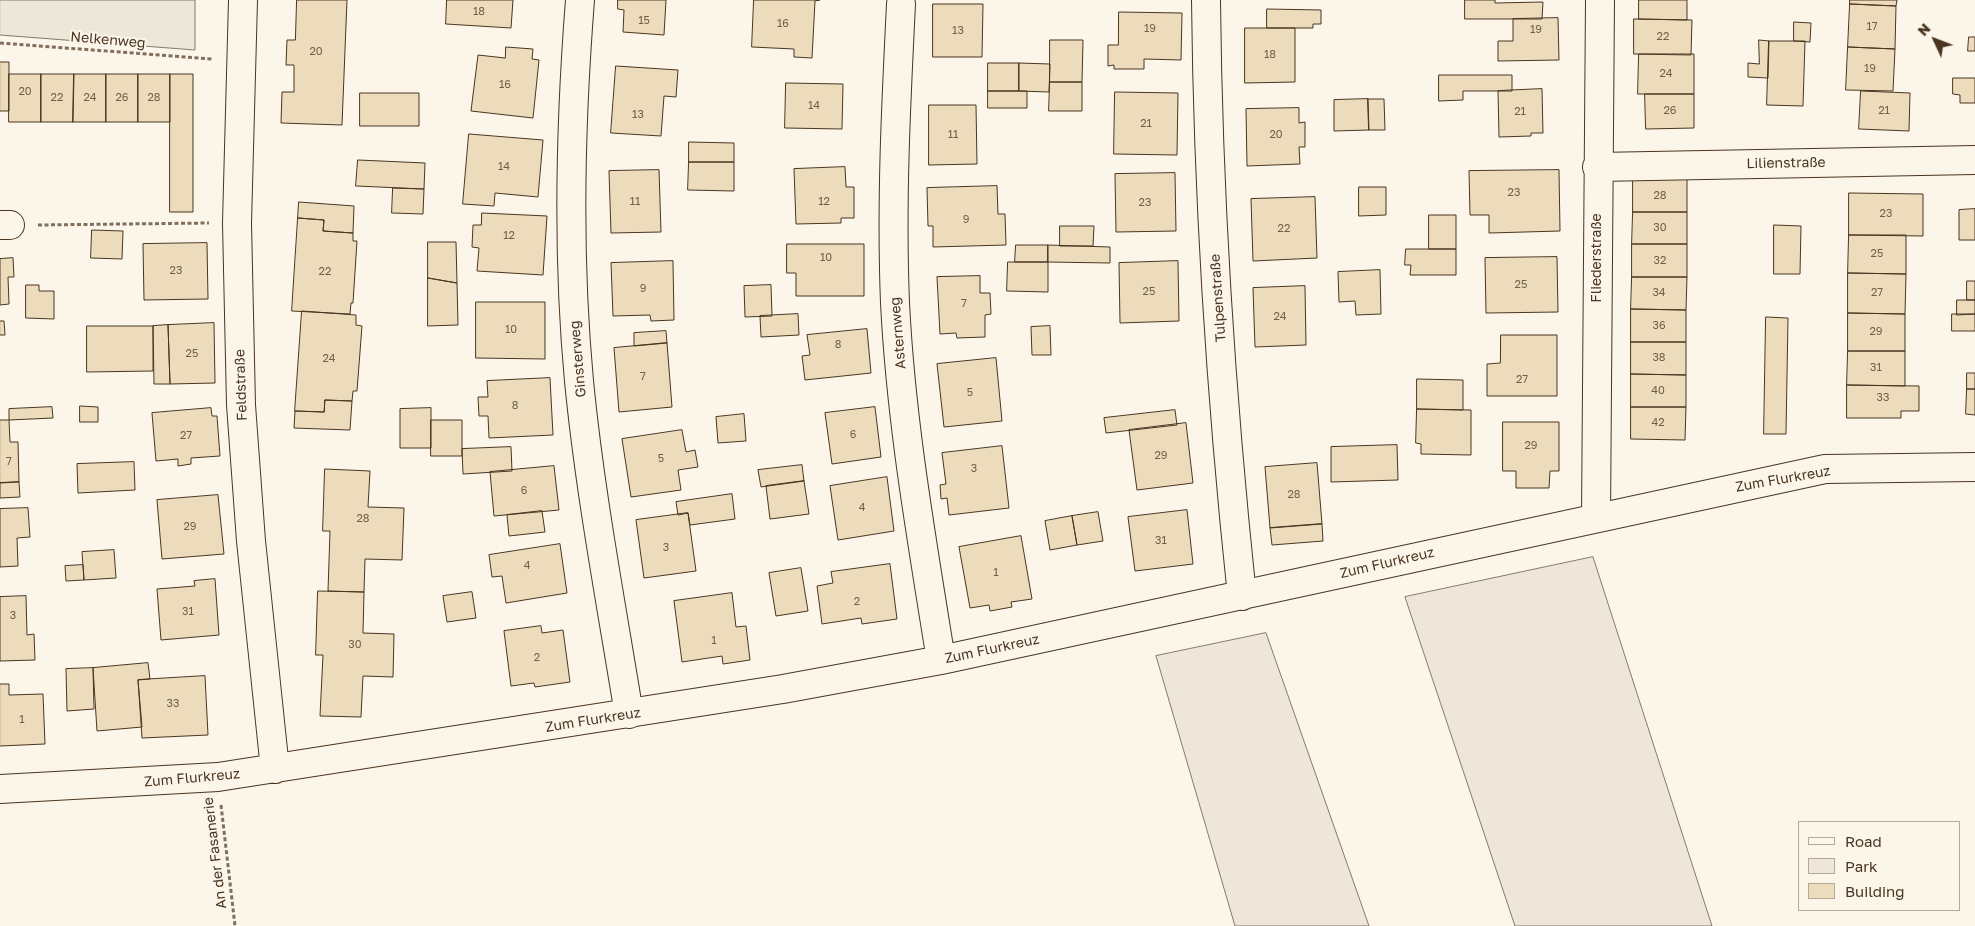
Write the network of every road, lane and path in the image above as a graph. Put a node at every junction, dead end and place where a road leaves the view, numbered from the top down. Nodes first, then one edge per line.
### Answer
1 (243, 0) edge
2 (580, 0) edge
3 (1206, 0) edge
4 (1600, 0) edge
5 (901, 4) dead end
6 (0, 44) edge
7 (215, 59) dead end
8 (1975, 160) edge
9 (1598, 167) junction
10 (237, 223) junction
11 (5, 225) edge
12 (1975, 466) edge
13 (1596, 517) junction
14 (1242, 596) junction
15 (940, 660) junction
16 (629, 714) junction
17 (275, 769) junction
18 (218, 777) junction
19 (0, 789) edge
20 (235, 926) edge

1 - 10 street, Feldstraße
2 - 16 street, Ginsterweg
3 - 14 street, Tulpenstraße
4 - 9 street, Fliederstraße
5 - 15 street, Asternweg
6 - 7 path, Nelkenweg
8 - 9 street, Lilienstraße
9 - 13 street, Fliederstraße
10 - 11 path
10 - 17 street, Feldstraße
12 - 13 street, Zum Flurkreuz
13 - 14 street, Zum Flurkreuz
14 - 15 street, Zum Flurkreuz
15 - 16 street, Zum Flurkreuz
16 - 17 street, Zum Flurkreuz
17 - 18 street, Zum Flurkreuz
18 - 19 street, Zum Flurkreuz
18 - 20 path, An der Fasanerie

